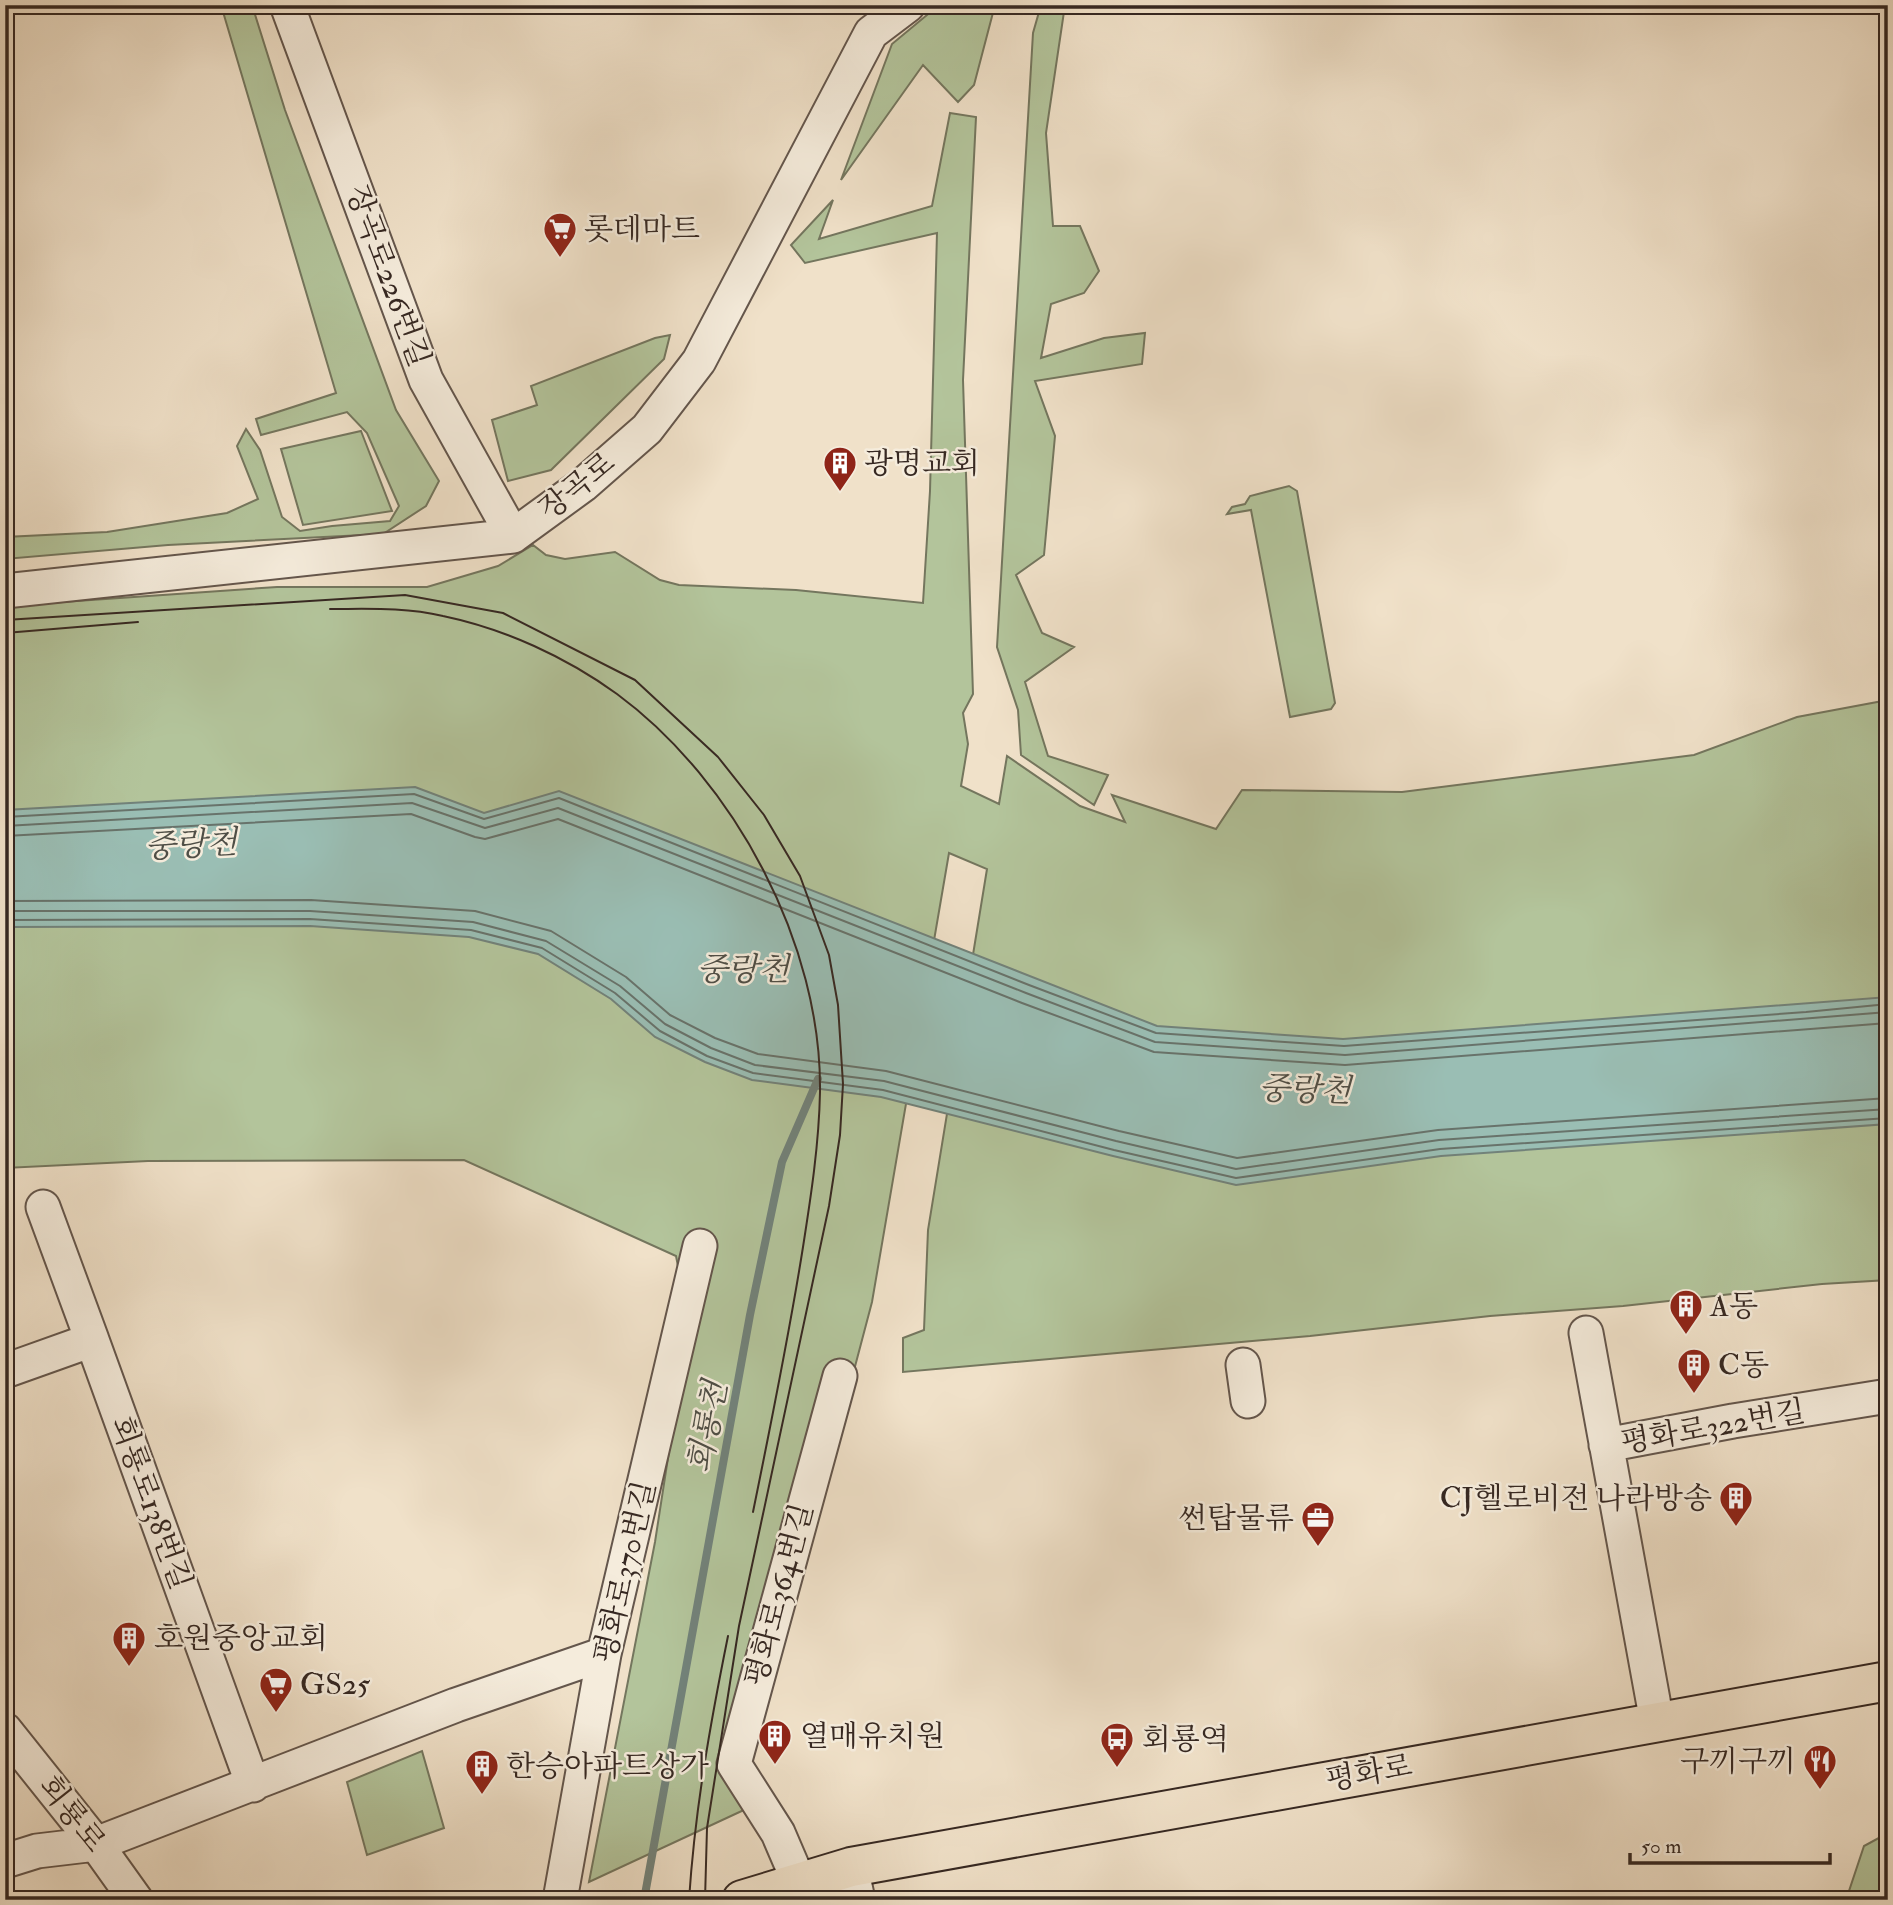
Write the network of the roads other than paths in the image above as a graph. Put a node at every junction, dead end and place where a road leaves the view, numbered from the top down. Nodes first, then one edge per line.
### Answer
1 (908, 5) edge
2 (291, 6) edge
3 (513, 536) junction
4 (5, 591) edge
5 (43, 1207) dead end
6 (700, 1246) dead end
7 (1586, 1333) dead end
8 (92, 1340) junction
9 (1243, 1365) dead end
10 (5, 1371) edge
11 (840, 1376) dead end
12 (1888, 1396) edge
13 (1248, 1401) dead end
14 (1606, 1445) junction
15 (604, 1654) junction
16 (1888, 1681) edge
17 (1657, 1722) junction
18 (5, 1730) edge
19 (253, 1785) junction
20 (96, 1844) junction
21 (5, 1861) edge
22 (799, 1882) junction
23 (855, 1883) edge
24 (748, 1898) edge
25 (136, 1900) edge
26 (560, 1900) edge

1 - 3 street, 장곡로
2 - 3 street, 장곡로226번길
3 - 4 street, 장곡로
5 - 8 street, 회룡로138번길
6 - 15 street, 평화로370번길
7 - 14 street
8 - 10 street
8 - 19 street, 회룡로138번길
9 - 13 street
11 - 22 street, 평화로364번길
12 - 14 street, 평화로322번길
14 - 17 street, 평화로322번길
15 - 19 street
15 - 26 street, 평화로370번길
16 - 17 main road, 평화로
17 - 23 main road, 평화로
18 - 20 street, 회룡로
19 - 20 street
20 - 21 street
20 - 25 street, 회룡로
22 - 23 main road, 평화로
22 - 24 main road, 평화로

